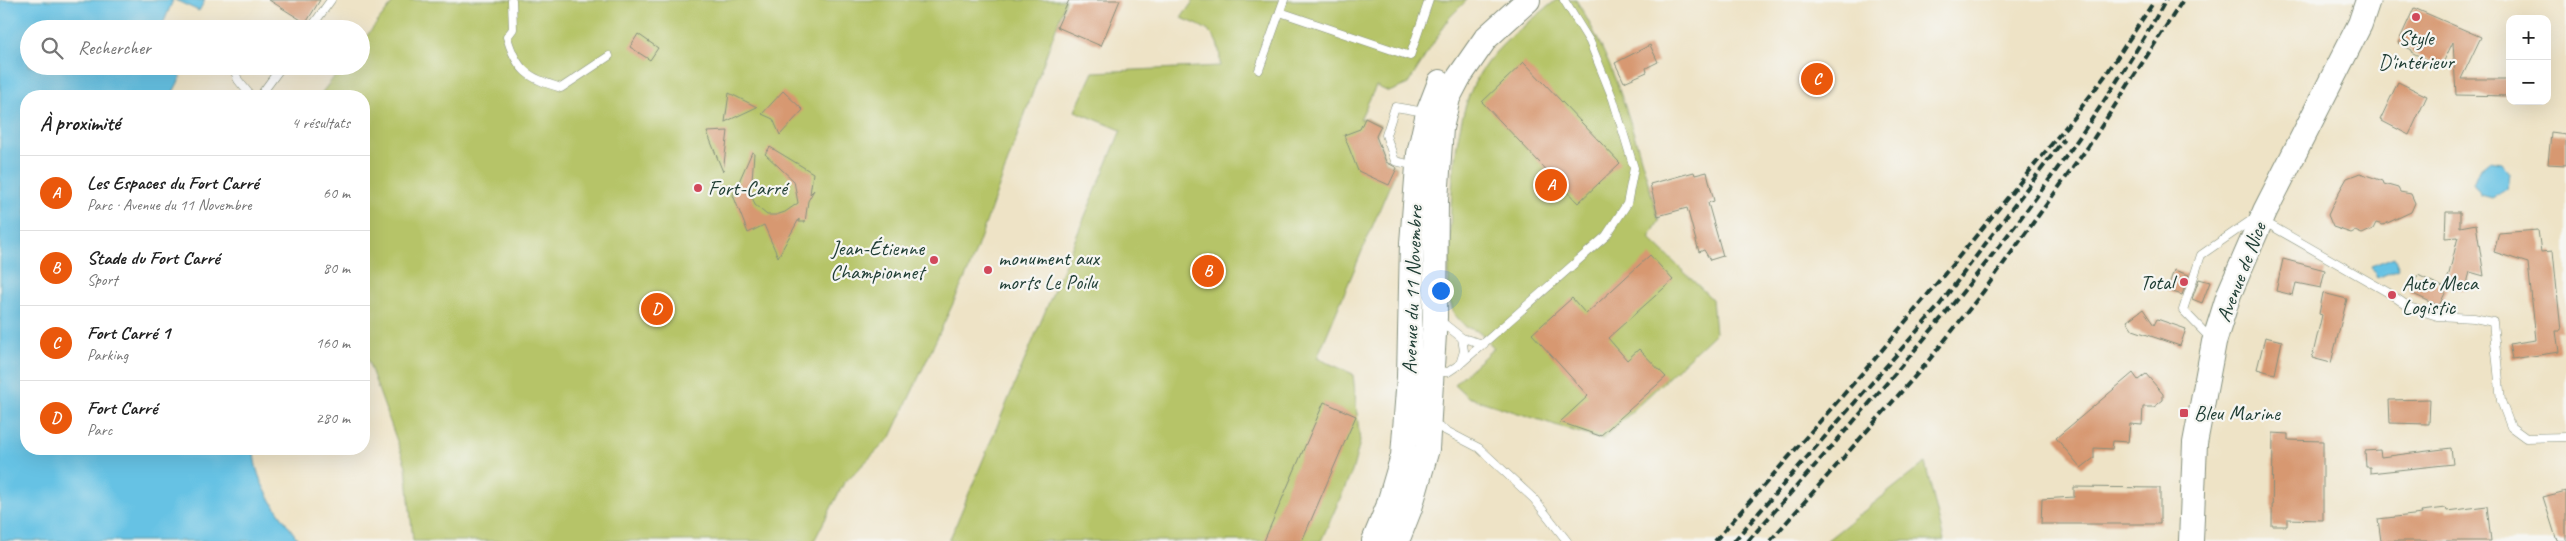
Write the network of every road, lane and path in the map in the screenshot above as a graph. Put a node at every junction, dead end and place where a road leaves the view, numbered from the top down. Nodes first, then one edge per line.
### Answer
1 (331, 0) edge
2 (512, 0) edge
3 (1284, 0) edge
4 (1429, 0) edge
5 (1504, 0) edge
6 (1528, 0) edge
7 (1564, 0) edge
8 (2368, 0) edge
9 (2377, 0) edge
10 (1280, 12) junction
11 (317, 20) edge
12 (2360, 24) junction
13 (609, 56) dead end
14 (1259, 70) dead end
15 (237, 75) edge
16 (275, 75) edge
17 (246, 90) edge
18 (264, 90) edge
19 (1428, 113) junction
20 (1418, 167) junction
21 (2263, 215) junction
22 (1412, 274) junction
23 (1435, 318) junction
24 (1462, 338) junction
25 (2214, 342) junction
26 (1484, 344) junction
27 (1460, 364) junction
28 (1432, 372) junction
29 (1429, 422) junction
30 (2566, 437) edge
31 (1374, 541) edge
32 (1397, 541) edge
33 (1568, 541) edge
34 (2191, 541) edge

1 - 11 lane
2 - 13 lane
3 - 10 lane
4 - 10 lane
5 - 19 main road, Avenue du 11 Novembre
6 - 23 main road, Avenue du 11 Novembre
7 - 26 lane
8 - 12 main road
9 - 12 main road
10 - 14 lane
12 - 21 main road, Avenue de Nice
15 - 17 lane
16 - 18 lane
19 - 20 main road, Avenue du 11 Novembre
19 - 20 lane
20 - 22 main road, Avenue du 11 Novembre
21 - 25 main road, Avenue de Nice
21 - 25 lane
21 - 30 lane
22 - 28 main road
22 - 31 main road, Avenue du 11 Novembre
23 - 24 lane
23 - 28 main road, Avenue du 11 Novembre
24 - 26 lane
24 - 27 lane
25 - 34 main road, Avenue de Nice
26 - 27 lane
27 - 28 lane
28 - 29 main road, Avenue du 11 Novembre
29 - 32 main road, Avenue du 11 Novembre
29 - 33 lane

